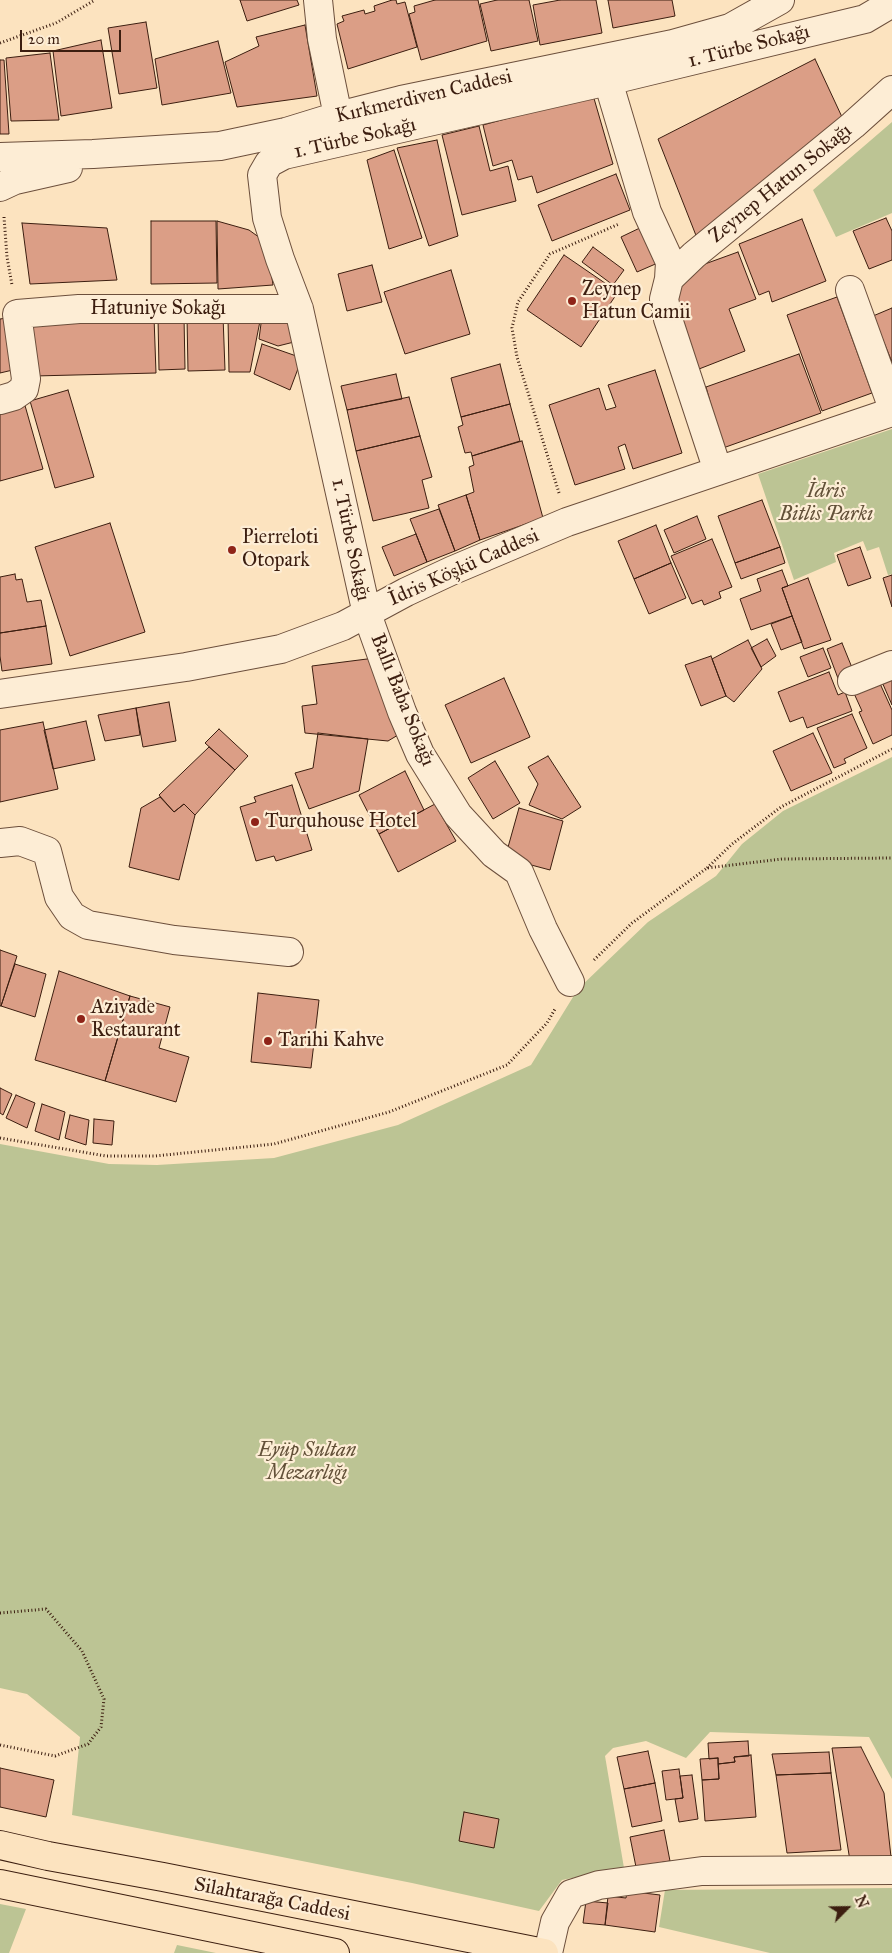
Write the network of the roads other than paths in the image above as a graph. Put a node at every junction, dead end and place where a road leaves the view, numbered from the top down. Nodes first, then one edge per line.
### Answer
1 (318, 0) edge
2 (780, 0) edge
3 (890, 0) edge
4 (608, 81) junction
5 (892, 90) edge
6 (338, 116) junction
7 (93, 154) junction
8 (0, 157) edge
9 (1, 186) edge
10 (669, 279) junction
11 (850, 290) dead end
12 (299, 309) junction
13 (0, 400) edge
14 (892, 406) edge
15 (892, 412) edge
16 (718, 471) junction
17 (367, 614) junction
18 (892, 665) edge
19 (852, 681) dead end
20 (0, 694) edge
21 (0, 843) edge
22 (288, 952) dead end
23 (570, 982) road end
24 (0, 1845) edge
25 (892, 1870) edge
26 (0, 1884) edge
27 (335, 1953) edge
28 (544, 1953) edge
29 (548, 1953) edge

1 - 6 street
2 - 6 street, Kırkmerdiven Caddesi
3 - 4 street, 1. Türbe Sokağı
4 - 10 street
4 - 12 street, 1. Türbe Sokağı
5 - 10 street, Zeynep Hatun Sokağı
6 - 7 street, Kırkmerdiven Caddesi
7 - 8 street, Kırkmerdiven Caddesi
7 - 9 street
10 - 16 street
11 - 14 street
12 - 13 street, Hatuniye Sokağı
12 - 17 street, 1. Türbe Sokağı
15 - 16 street, İdris Köşkü Caddesi
16 - 17 street, İdris Köşkü Caddesi
17 - 20 street, İdris Köşkü Caddesi
17 - 23 street, Ballı Baba Sokağı
18 - 19 street
21 - 22 street
24 - 28 main road, Silahtarağa Caddesi
25 - 29 street
26 - 27 main road, Silahtarağa Caddesi

